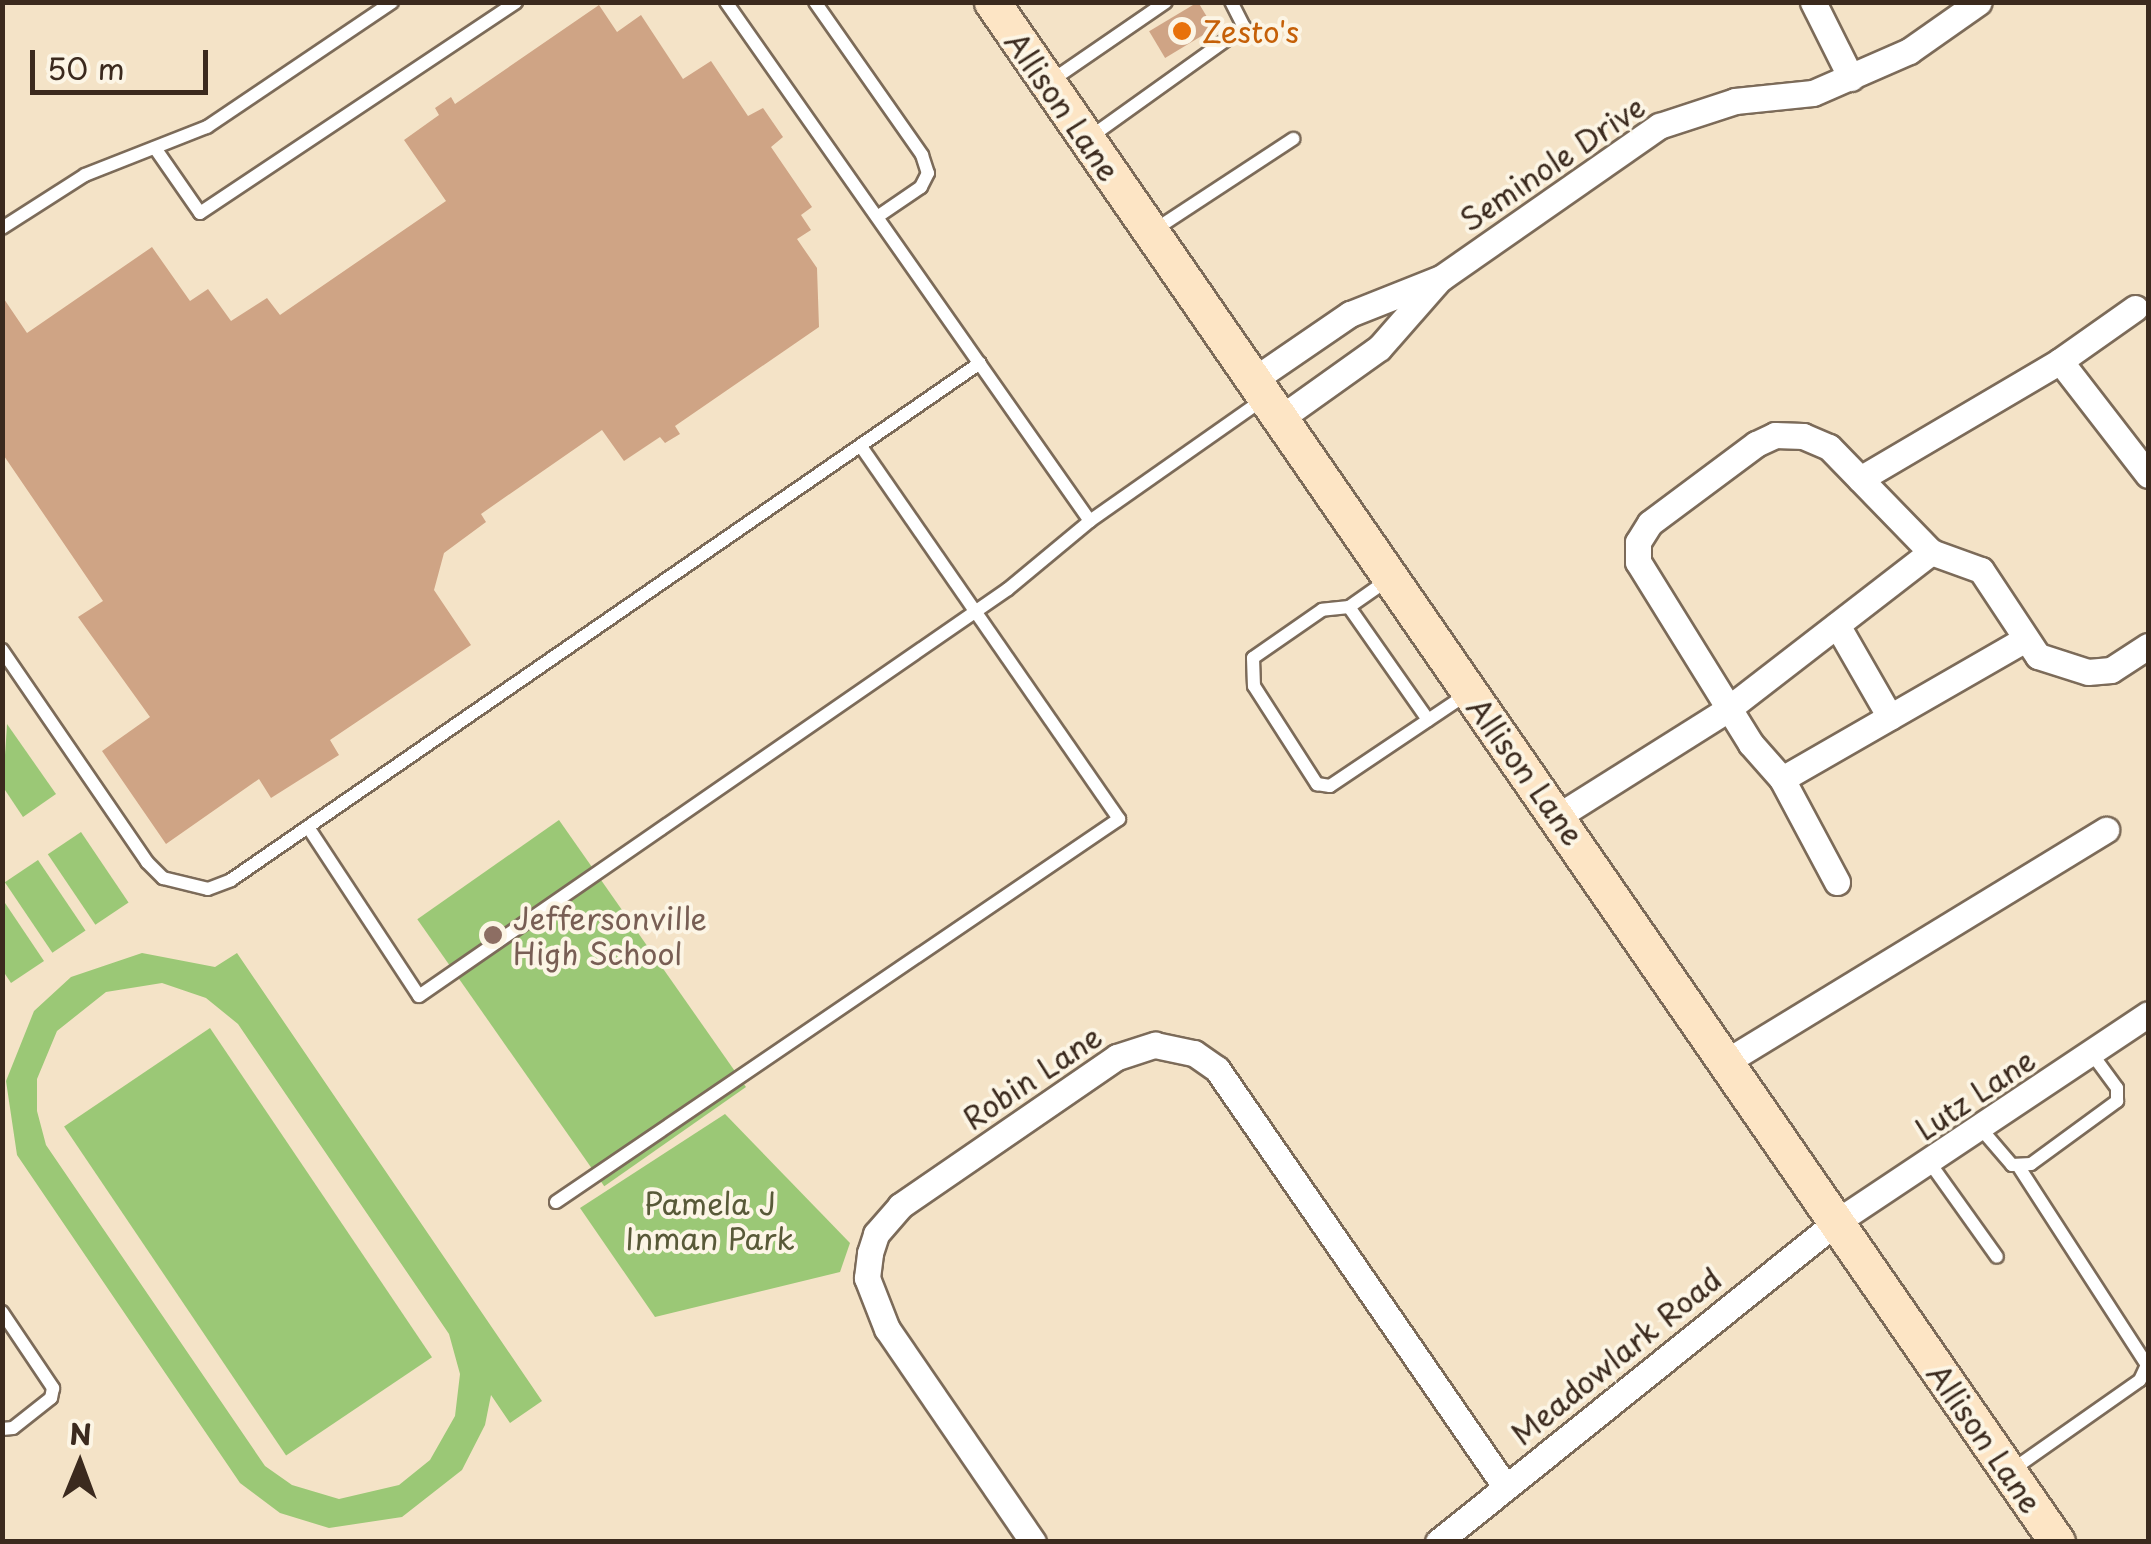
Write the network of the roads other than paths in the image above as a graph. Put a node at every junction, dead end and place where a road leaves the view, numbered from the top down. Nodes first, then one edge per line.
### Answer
1 (392, 2) edge
2 (516, 2) edge
3 (726, 2) edge
4 (816, 2) edge
5 (992, 2) edge
6 (1166, 2) edge
7 (1231, 2) edge
8 (1813, 2) edge
9 (1979, 2) edge
10 (1852, 78) junction
11 (1048, 83) junction
12 (1087, 139) junction
13 (1293, 139) dead end
14 (155, 148) junction
15 (877, 217) junction
16 (2, 228) edge
17 (1150, 232) junction
18 (1440, 278) junction
19 (2135, 308) dead end
20 (2060, 361) junction
21 (980, 363) junction
22 (1265, 400) junction
23 (861, 448) junction
24 (2148, 475) edge
25 (1860, 478) junction
26 (1090, 521) junction
27 (1931, 552) junction
28 (1390, 579) junction
29 (1349, 608) junction
30 (975, 612) junction
31 (1837, 625) junction
32 (2022, 641) junction
33 (2148, 646) edge
34 (2, 650) edge
35 (1470, 692) junction
36 (1728, 708) junction
37 (1890, 717) junction
38 (1428, 720) junction
39 (1782, 779) junction
40 (1560, 814) junction
41 (308, 827) junction
42 (2106, 830) dead end
43 (1837, 882) dead end
44 (2148, 1014) edge
45 (2092, 1054) junction
46 (1728, 1060) junction
47 (1982, 1130) junction
48 (1930, 1164) junction
49 (2020, 1168) junction
50 (556, 1202) dead end
51 (1834, 1223) junction
52 (1997, 1257) dead end
53 (2, 1312) edge
54 (2, 1428) edge
55 (2008, 1472) junction
56 (1505, 1486) junction
57 (1033, 1542) edge
58 (1438, 1542) edge
59 (2056, 1542) edge

1 - 14 lane
2 - 14 lane
3 - 15 lane
4 - 15 lane
5 - 11 main road, Allison Lane
6 - 11 lane
7 - 12 lane
8 - 10 street
9 - 10 street, Seminole Drive
10 - 18 street, Seminole Drive
11 - 12 main road, Allison Lane
12 - 17 main road, Allison Lane
13 - 17 lane
14 - 16 lane
15 - 21 lane
17 - 22 main road, Allison Lane
18 - 22 street, Seminole Drive
18 - 22 street, Seminole Drive
19 - 20 street
20 - 24 street
20 - 25 street
21 - 23 lane
21 - 26 lane
22 - 26 lane
22 - 28 main road, Allison Lane
23 - 30 lane
23 - 41 lane
25 - 27 street
25 - 36 street
26 - 30 lane
27 - 31 street
27 - 32 street
28 - 29 lane
28 - 35 main road, Allison Lane
29 - 38 lane
29 - 38 lane
30 - 41 lane
30 - 50 lane
31 - 36 street
31 - 37 street
32 - 33 street
32 - 37 street
34 - 41 lane
35 - 38 lane
35 - 40 main road, Allison Lane
36 - 39 street
36 - 40 street
37 - 39 street
39 - 43 street
40 - 46 main road, Allison Lane
42 - 46 street
44 - 45 street, Lutz Lane
45 - 47 street, Lutz Lane
45 - 49 lane
46 - 51 main road, Allison Lane
47 - 48 street, Lutz Lane
47 - 49 lane
48 - 51 street, Lutz Lane
48 - 52 lane
49 - 55 lane
51 - 55 main road, Allison Lane
51 - 56 street, Meadowlark Road
53 - 54 lane
55 - 59 main road, Allison Lane
56 - 57 street, Robin Lane
56 - 58 street, Meadowlark Road

